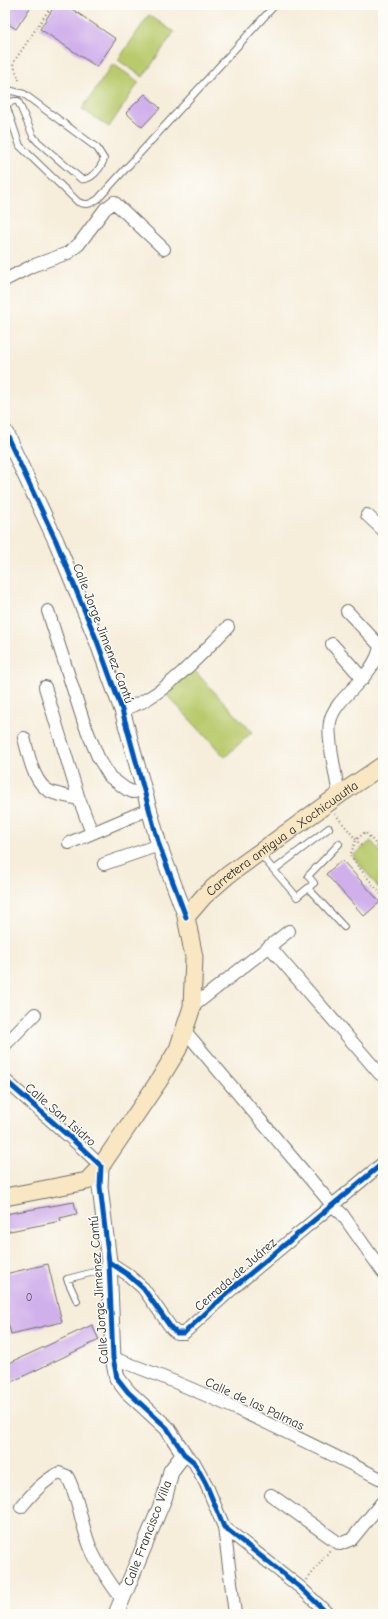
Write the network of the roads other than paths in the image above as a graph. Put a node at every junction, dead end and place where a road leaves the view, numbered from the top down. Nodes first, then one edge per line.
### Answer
1 (275, 5) edge
2 (5, 93) edge
3 (5, 103) edge
4 (164, 249) dead end
5 (5, 280) edge
6 (5, 432) edge
7 (367, 515) dead end
8 (383, 530) edge
9 (48, 611) dead end
10 (347, 612) dead end
11 (228, 627) dead end
12 (332, 644) dead end
13 (363, 679) junction
14 (45, 687) dead end
15 (122, 710) junction
16 (24, 738) dead end
17 (383, 765) edge
18 (144, 790) junction
19 (79, 799) junction
20 (333, 799) junction
21 (149, 809) junction
22 (329, 828) dead end
23 (92, 833) junction
24 (69, 843) dead end
25 (339, 844) dead end
26 (159, 845) junction
27 (259, 853) junction
28 (104, 864) dead end
29 (274, 870) junction
30 (308, 888) junction
31 (186, 917) junction
32 (344, 927) dead end
33 (289, 931) dead end
34 (269, 946) junction
35 (192, 1007) junction
36 (35, 1014) dead end
37 (185, 1031) junction
38 (5, 1045) edge
39 (380, 1074) dead end
40 (5, 1080) edge
41 (383, 1163) edge
42 (101, 1166) junction
43 (5, 1197) edge
44 (333, 1206) junction
45 (109, 1266) junction
46 (383, 1272) edge
47 (77, 1301) dead end
48 (113, 1358) junction
49 (184, 1454) junction
50 (383, 1480) edge
51 (271, 1495) dead end
52 (383, 1501) edge
53 (21, 1507) dead end
54 (224, 1526) junction
55 (121, 1598) junction
56 (116, 1614) edge
57 (235, 1614) edge
58 (328, 1614) edge

1 - 3 lane
2 - 3 lane
4 - 5 street
6 - 15 street, Calle Jorge Jimenez Cantú
7 - 8 street
9 - 18 street
10 - 13 street
11 - 15 street
12 - 13 street
13 - 20 street
14 - 19 street
15 - 18 street, Calle Jorge Jimenez Cantú
16 - 19 street
17 - 20 main road, Carretera antigua a Xochicuautla
18 - 21 street, Calle Jorge Jimenez Cantú
19 - 23 street
20 - 27 main road, Carretera antigua a Xochicuautla
21 - 23 street
21 - 26 street, Calle Jorge Jimenez Cantú
22 - 29 lane
23 - 24 street
25 - 30 lane
26 - 28 street
26 - 31 street, Calle Jorge Jimenez Cantú
27 - 29 lane
27 - 31 main road, Carretera antigua a Xochicuautla
29 - 30 lane
30 - 32 lane
31 - 35 main road, Calle Jorge Jimenez Cantú
33 - 34 street
34 - 35 street
34 - 39 street
35 - 37 main road, Calle Jorge Jimenez Cantú
36 - 38 street
37 - 42 main road, Calle Jorge Jimenez Cantú
37 - 44 street
40 - 42 street, Calle San Isidro
41 - 44 street, Cerrada de Juárez
42 - 43 main road
42 - 45 street, Calle Jorge Jimenez Cantú
44 - 45 street, Cerrada de Juárez
44 - 46 street
45 - 47 lane
45 - 48 street, Calle Jorge Jimenez Cantú
48 - 49 street, Calle Jorge Jimenez Cantú
48 - 50 street, Calle de las Palmas
49 - 54 street, Calle Jorge Jimenez Cantú
49 - 55 street, Calle Francisco Villa
51 - 52 street
53 - 55 street
54 - 57 street
54 - 58 street, Calle Jorge Jimenez Cantú
55 - 56 street, Calle Francisco Villa

